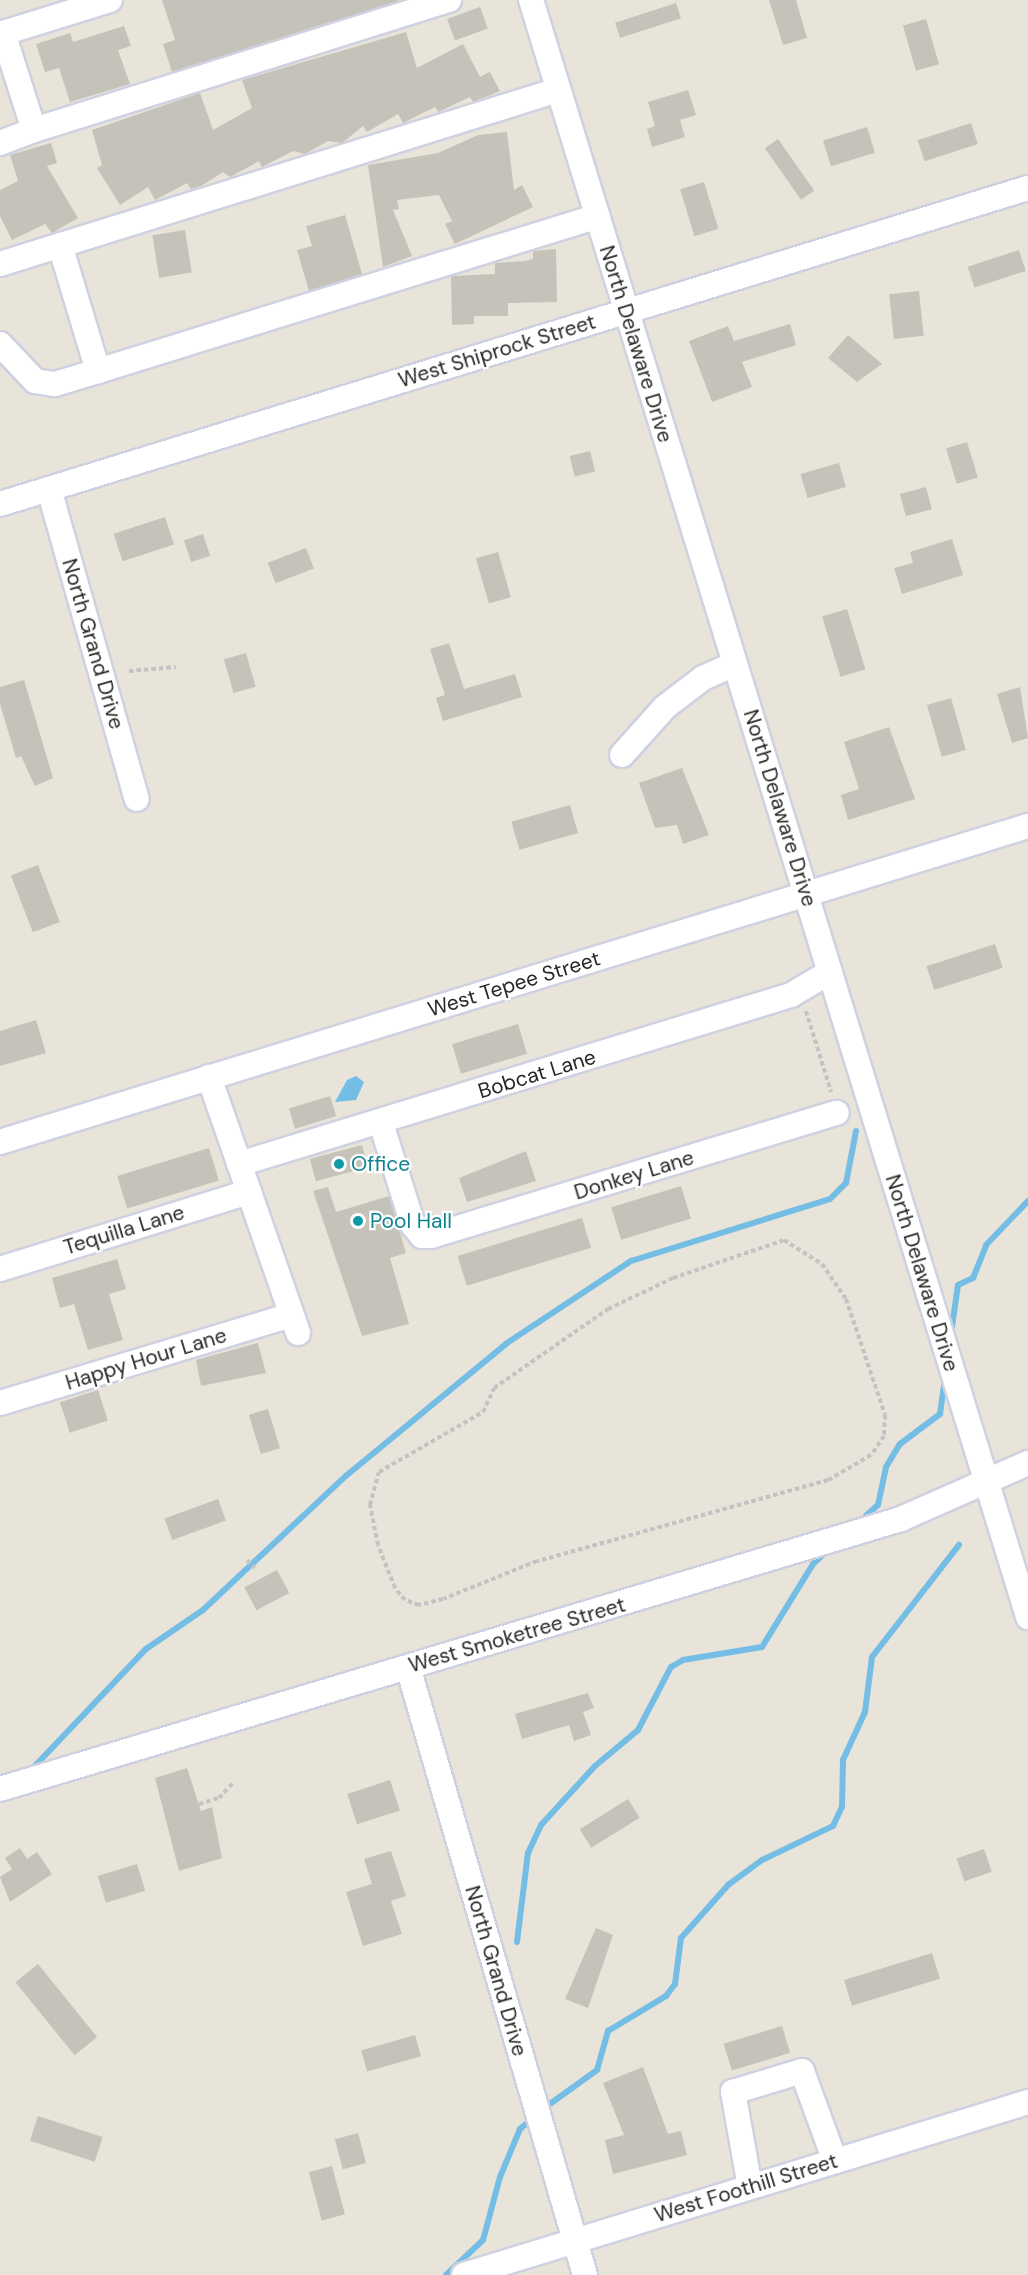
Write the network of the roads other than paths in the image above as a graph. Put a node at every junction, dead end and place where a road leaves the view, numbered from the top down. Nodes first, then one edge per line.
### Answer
1 (110, 0) edge
2 (450, 0) edge
3 (531, 0) edge
4 (2, 33) edge
5 (558, 90) junction
6 (34, 130) junction
7 (0, 142) edge
8 (1028, 188) edge
9 (598, 216) junction
10 (60, 245) junction
11 (0, 264) edge
12 (626, 311) junction
13 (0, 344) edge
14 (98, 371) junction
15 (49, 489) junction
16 (0, 504) edge
17 (735, 664) junction
18 (622, 756) dead end
19 (137, 799) dead end
20 (1028, 826) edge
21 (806, 895) junction
22 (830, 972) junction
23 (209, 1077) junction
24 (837, 1113) road end
25 (381, 1123) junction
26 (0, 1142) edge
27 (239, 1164) junction
28 (249, 1192) junction
29 (0, 1269) edge
30 (0, 1403) edge
31 (1028, 1463) edge
32 (986, 1482) junction
33 (1028, 1617) edge
34 (408, 1667) junction
35 (0, 1789) edge
36 (1028, 2102) edge
37 (835, 2161) junction
38 (750, 2187) junction
39 (574, 2241) junction
40 (464, 2275) edge
41 (585, 2275) edge

1 - 4 street
2 - 6 street
3 - 5 street, North Delaware Drive
4 - 6 street
5 - 9 street, North Delaware Drive
5 - 10 street
6 - 7 street
8 - 12 street, West Shiprock Street
9 - 12 street, North Delaware Drive
9 - 14 street
10 - 11 street
10 - 14 street
12 - 15 street, West Shiprock Street
12 - 17 street, North Delaware Drive
13 - 14 street
15 - 16 street, West Shiprock Street
15 - 19 street, North Grand Drive
17 - 18 street
17 - 21 street, North Delaware Drive
20 - 21 street, West Tepee Street
21 - 22 street, North Delaware Drive
21 - 23 street, West Tepee Street
22 - 25 street, Bobcat Lane
22 - 32 street, North Delaware Drive
23 - 26 street, West Tepee Street
23 - 27 street
24 - 25 street, Donkey Lane
25 - 27 street, Bobcat Lane
27 - 28 street
28 - 29 street, Tequilla Lane
28 - 30 street, Happy Hour Lane
31 - 32 street, West Smoketree Street
32 - 33 street, North Delaware Drive
32 - 34 street, West Smoketree Street
34 - 35 street, West Smoketree Street
34 - 39 street, North Grand Drive
36 - 37 street, West Foothill Street
37 - 38 street, West Foothill Street
37 - 38 street
38 - 39 street, West Foothill Street
39 - 40 street, West Foothill Street
39 - 41 street, North Grand Drive

